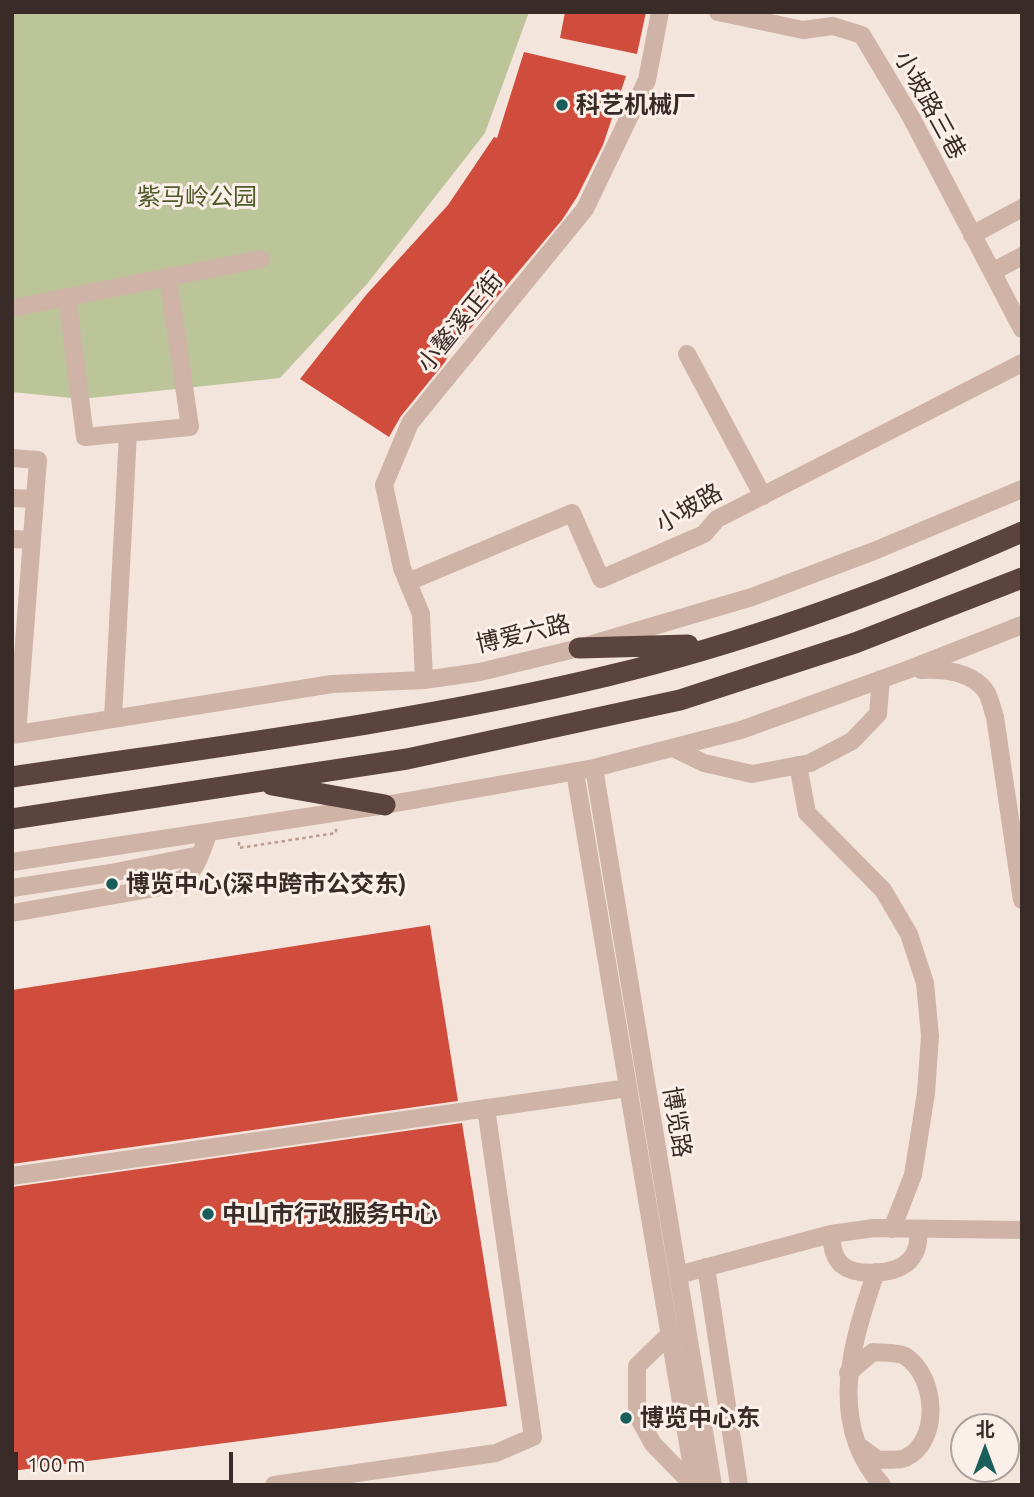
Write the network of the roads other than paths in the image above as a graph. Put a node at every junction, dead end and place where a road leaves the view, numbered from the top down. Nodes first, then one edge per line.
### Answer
1 (660, 12) edge
2 (718, 12) edge
3 (1022, 208) edge
4 (972, 235) junction
5 (1022, 256) edge
6 (261, 259) dead end
7 (992, 272) junction
8 (168, 277) junction
9 (67, 297) junction
10 (12, 308) edge
11 (1017, 309) edge
12 (1022, 329) edge
13 (687, 354) dead end
14 (1022, 363) edge
15 (128, 433) junction
16 (12, 458) edge
17 (1022, 489) edge
18 (763, 496) junction
19 (12, 498) edge
20 (35, 499) junction
21 (1022, 532) edge
22 (12, 538) edge
23 (32, 540) junction
24 (1022, 578) edge
25 (21, 579) edge
26 (408, 582) junction
27 (1022, 625) edge
28 (718, 645) junction
29 (579, 648) junction
30 (907, 670) junction
31 (881, 679) junction
32 (424, 680) junction
33 (113, 719) junction
34 (15, 734) edge
35 (673, 748) junction
36 (798, 765) junction
37 (594, 768) junction
38 (575, 772) junction
39 (12, 777) edge
40 (253, 781) junction
41 (385, 805) junction
42 (12, 819) edge
43 (209, 832) junction
44 (200, 855) junction
45 (12, 862) edge
46 (12, 888) edge
47 (1022, 900) edge
48 (12, 913) edge
49 (628, 1088) junction
50 (486, 1108) junction
51 (12, 1176) edge
52 (892, 1228) junction
53 (918, 1230) junction
54 (1022, 1230) edge
55 (831, 1234) junction
56 (706, 1267) junction
57 (876, 1272) junction
58 (678, 1275) junction
59 (678, 1333) junction
60 (848, 1373) junction
61 (859, 1446) junction
62 (274, 1485) edge
63 (694, 1485) edge
64 (713, 1485) edge
65 (739, 1485) edge
66 (882, 1485) edge

1 - 26 street, 小鳌溪正街
2 - 4 street, 小坡路三巷
3 - 4 street
4 - 7 street, 小坡路三巷
5 - 7 street
6 - 8 street
7 - 11 street, 小坡路三巷
8 - 9 street
8 - 15 street
9 - 10 street
9 - 15 street
11 - 12 street, 小坡路三巷
13 - 18 street
14 - 18 street, 小坡路
15 - 33 street
16 - 20 street
17 - 29 street, 博爱六路
18 - 26 street, 小坡路
19 - 20 street
20 - 23 street
21 - 28 highway
22 - 23 street
23 - 25 street
24 - 40 highway
25 - 34 street
26 - 32 street, 小鳌溪正街
27 - 30 street
28 - 29 highway
28 - 39 highway
29 - 32 street, 博爱六路
30 - 31 street
30 - 47 street
31 - 35 street
31 - 36 street
32 - 33 street, 博爱六路
33 - 34 street, 博爱六路
35 - 36 street
35 - 37 street
36 - 52 street
37 - 38 street
37 - 58 street, 博览路
38 - 41 street
38 - 49 street, 博览路
40 - 41 highway
40 - 42 highway
41 - 43 street
43 - 44 street
43 - 45 street
44 - 46 street
44 - 48 street
49 - 50 street
49 - 59 street, 博览路
50 - 51 street
50 - 62 street
52 - 53 street
52 - 55 street
53 - 54 street
53 - 57 street
55 - 56 street
55 - 57 street
56 - 58 street
56 - 65 street
57 - 60 street
58 - 59 street, 博览路
59 - 63 street, 博览路
59 - 63 street
59 - 64 street, 博览路
60 - 61 street
60 - 61 street
61 - 66 street

